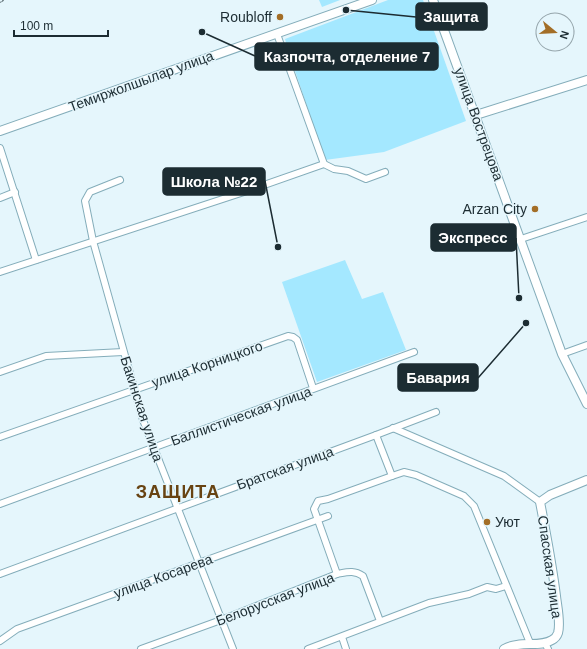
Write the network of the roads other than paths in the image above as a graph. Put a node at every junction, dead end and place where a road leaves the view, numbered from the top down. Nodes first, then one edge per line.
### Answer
1 (372, 0) edge
2 (433, 0) edge
3 (277, 34) junction
4 (587, 80) edge
5 (476, 115) junction
6 (0, 131) edge
7 (0, 148) edge
8 (324, 164) junction
9 (385, 172) dead end
10 (120, 180) dead end
11 (15, 192) junction
12 (0, 198) edge
13 (587, 217) edge
14 (521, 239) junction
15 (93, 241) junction
16 (36, 260) junction
17 (0, 272) edge
18 (587, 345) edge
19 (123, 352) junction
20 (414, 352) dead end
21 (562, 354) junction
22 (0, 372) edge
23 (313, 388) junction
24 (134, 390) junction
25 (587, 404) edge
26 (436, 412) dead end
27 (393, 428) junction
28 (376, 435) junction
29 (0, 437) edge
30 (154, 448) junction
31 (392, 476) junction
32 (587, 480) edge
33 (540, 502) junction
34 (0, 504) edge
35 (177, 508) junction
36 (328, 516) dead end
37 (317, 520) junction
38 (199, 564) junction
39 (0, 574) edge
40 (337, 574) junction
41 (506, 586) junction
42 (220, 620) junction
43 (380, 621) junction
44 (342, 637) junction
45 (0, 641) edge
46 (530, 643) junction
47 (547, 646) edge
48 (141, 649) edge
49 (233, 649) edge
50 (308, 649) edge
51 (346, 649) edge
52 (504, 649) edge

1 - 3 street, Темиржолшылар улица
2 - 5 street, улица Вострецова
3 - 6 street, Темиржолшылар улица
3 - 8 street
4 - 5 street
5 - 14 street, улица Вострецова
7 - 11 street
8 - 9 street
8 - 15 street
10 - 15 street, Бакинская улица
11 - 12 street
11 - 16 street
13 - 14 street
14 - 21 street, улица Вострецова
15 - 16 street
15 - 19 street, Бакинская улица
16 - 17 street
18 - 21 street
19 - 22 street
19 - 24 street, Бакинская улица
20 - 23 street, Баллистическая улица
21 - 25 street, улица Вострецова
23 - 24 street, улица Корницкого
23 - 30 street, Баллистическая улица
24 - 29 street, улица Корницкого
24 - 30 street, Бакинская улица
26 - 27 street, Братская улица
27 - 28 street, Братская улица
27 - 33 street
28 - 31 street
28 - 35 street, Братская улица
30 - 34 street, Баллистическая улица
30 - 35 street, Бакинская улица
31 - 37 street
31 - 41 street
32 - 33 street, Спасская улица
33 - 47 street, Спасская улица
35 - 38 street, Бакинская улица
35 - 39 street, Братская улица
36 - 37 street, улица Косарева
37 - 38 street, улица Косарева
37 - 40 street
38 - 42 street, Бакинская улица
38 - 45 street, улица Косарева
40 - 42 street, Белорусская улица
40 - 43 street, Белорусская улица
41 - 43 street
41 - 46 street
42 - 48 street, Белорусская улица
42 - 49 street, Бакинская улица
43 - 44 street
44 - 50 street
44 - 51 street
46 - 47 street, Спасская улица
46 - 52 street, Спасская улица

